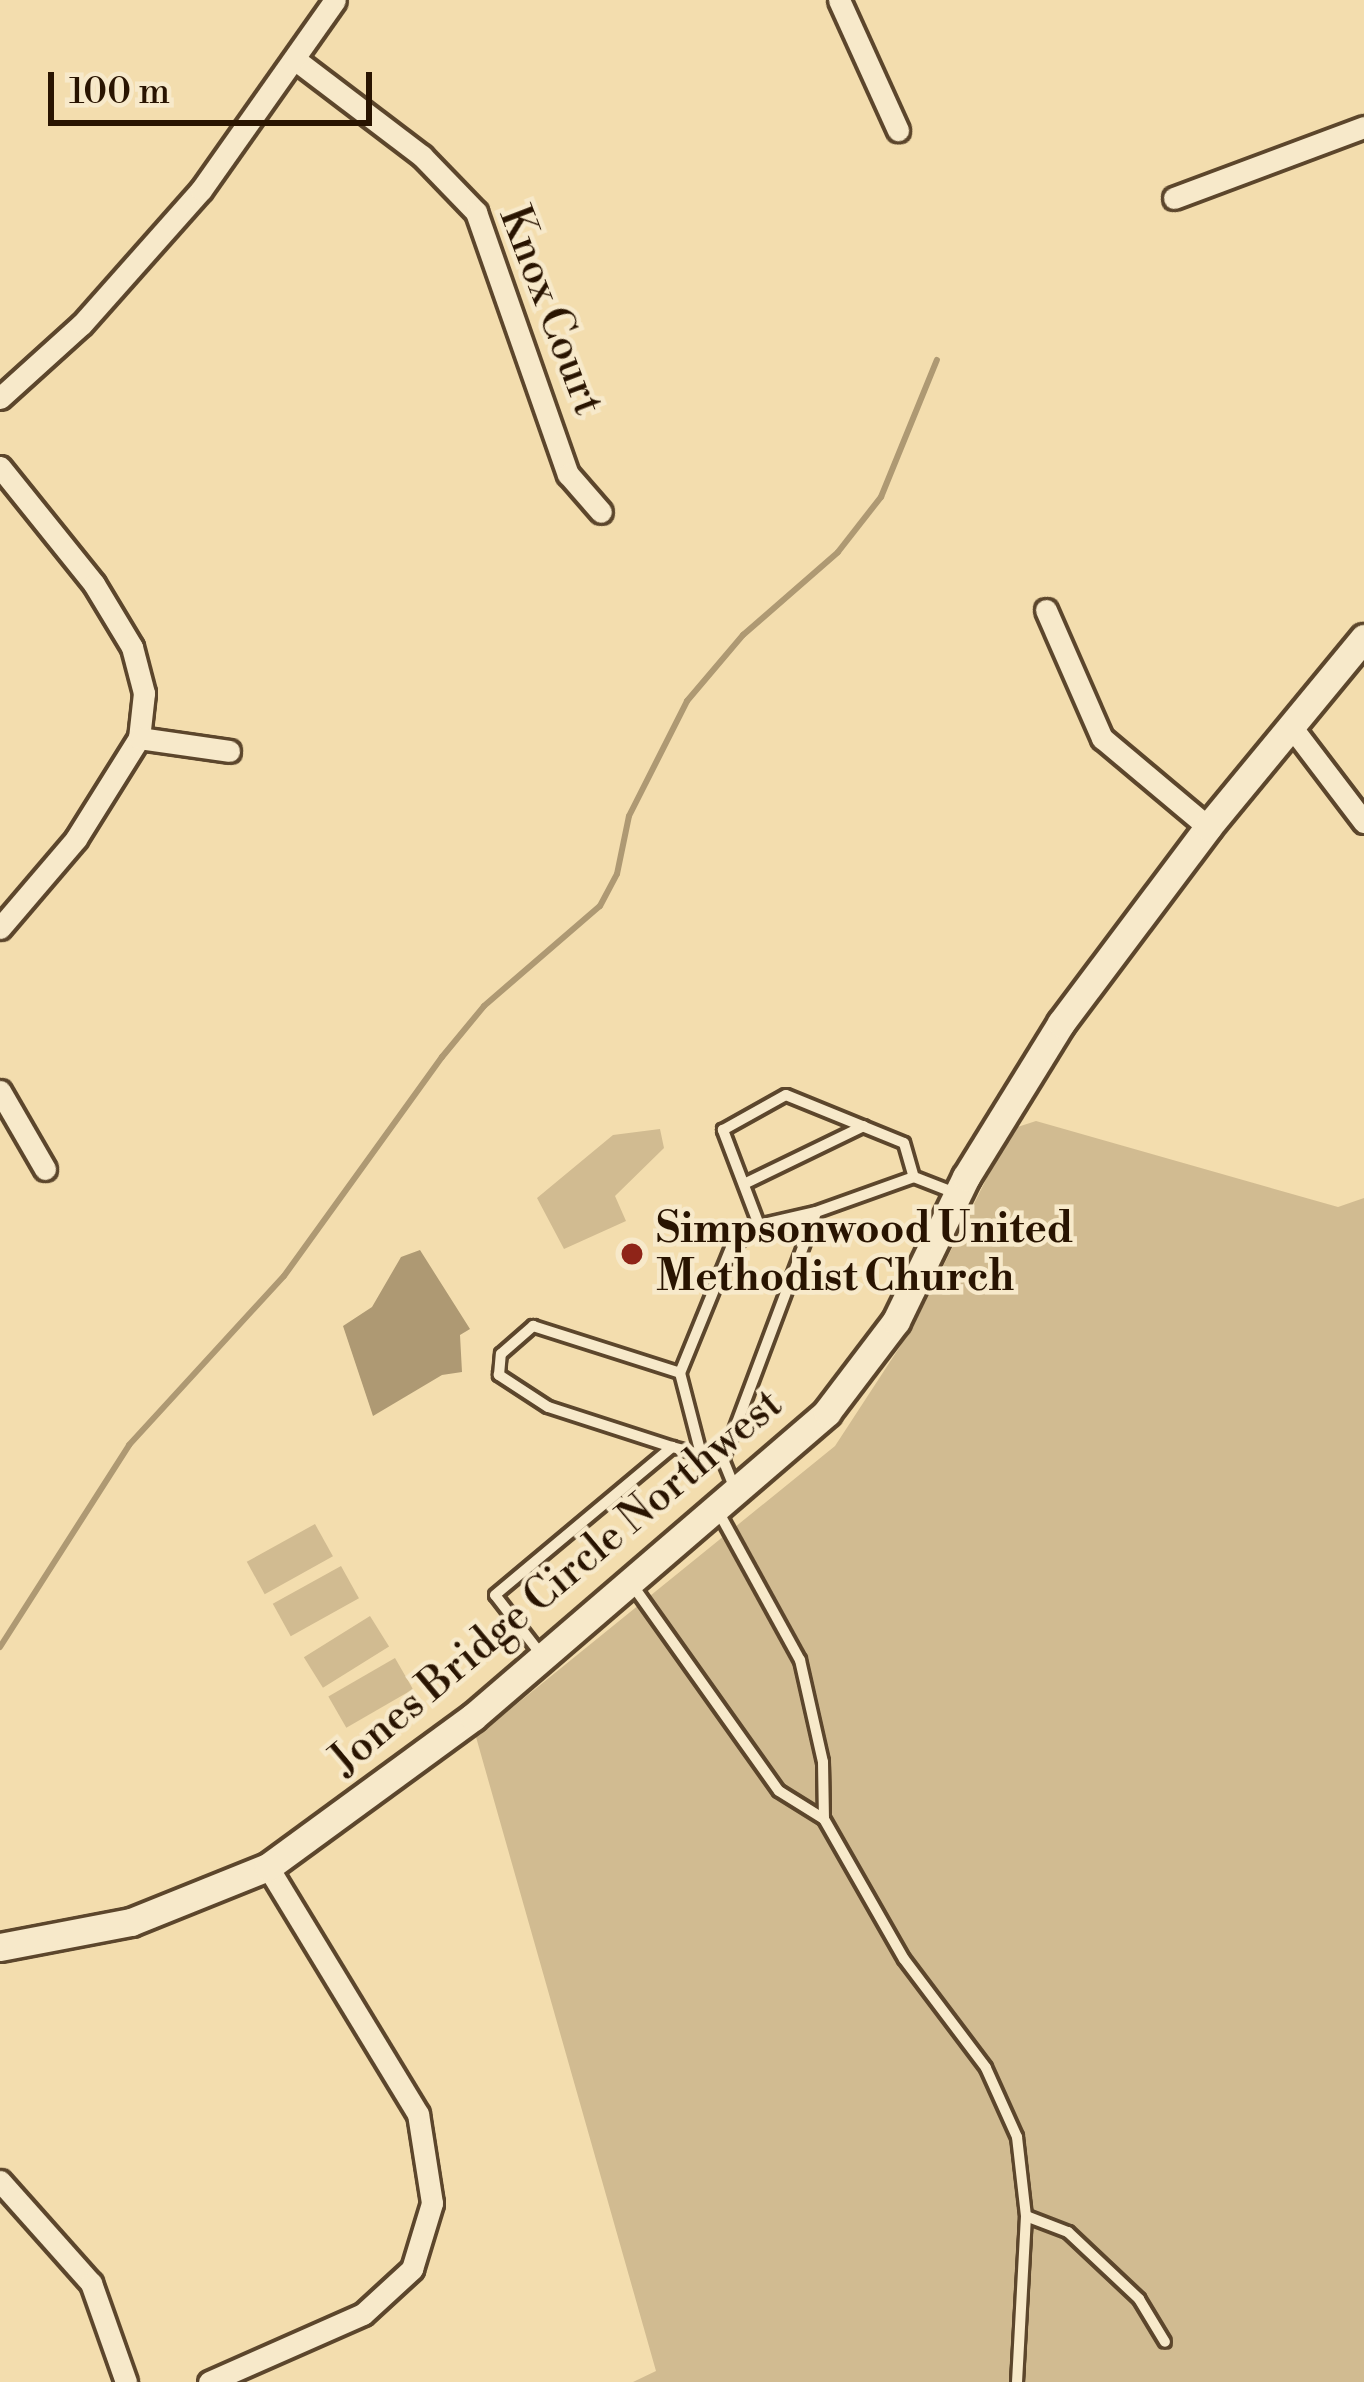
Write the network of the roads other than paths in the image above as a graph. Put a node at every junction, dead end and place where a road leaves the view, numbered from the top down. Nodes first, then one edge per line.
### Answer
1 (335, 0) edge
2 (839, 0) edge
3 (297, 61) junction
4 (1364, 127) edge
5 (898, 130) dead end
6 (1174, 198) dead end
7 (0, 398) edge
8 (0, 467) edge
9 (601, 512) dead end
10 (1046, 610) dead end
11 (1364, 638) edge
12 (1290, 725) junction
13 (140, 738) junction
14 (229, 751) dead end
15 (1364, 821) edge
16 (1208, 827) junction
17 (0, 928) edge
18 (0, 1091) edge
19 (864, 1126) junction
20 (45, 1169) dead end
21 (914, 1177) junction
22 (744, 1184) junction
23 (958, 1194) junction
24 (816, 1212) junction
25 (759, 1225) junction
26 (680, 1373) junction
27 (672, 1447) junction
28 (701, 1454) junction
29 (724, 1460) junction
30 (728, 1503) junction
31 (631, 1582) junction
32 (543, 1657) junction
33 (824, 1819) junction
34 (268, 1867) junction
35 (0, 1947) edge
36 (0, 2181) edge
37 (1026, 2216) junction
38 (1166, 2342) dead end
39 (126, 2382) edge
40 (209, 2382) edge
41 (1017, 2382) edge

1 - 3 street
2 - 5 street
3 - 7 street
3 - 9 street, Knox Court
4 - 6 street
8 - 13 street
10 - 16 street
11 - 12 street, Jones Bridge Circle Northwest
12 - 15 street
12 - 16 street, Jones Bridge Circle Northwest
13 - 14 street
13 - 17 street
16 - 23 street, Jones Bridge Circle Northwest
18 - 20 street
19 - 21 lane
19 - 22 lane
19 - 22 lane
21 - 23 lane
21 - 24 lane
22 - 25 lane
23 - 30 street, Jones Bridge Circle Northwest
24 - 25 lane
24 - 29 lane
25 - 26 lane
26 - 27 lane
26 - 28 lane
27 - 28 lane
27 - 32 lane
28 - 29 lane
29 - 30 lane
30 - 31 street, Jones Bridge Circle Northwest
30 - 33 lane
31 - 32 street, Jones Bridge Circle Northwest
31 - 33 lane
32 - 34 street, Jones Bridge Circle Northwest
33 - 37 lane
34 - 35 street, Jones Bridge Circle Northwest
34 - 40 street
36 - 39 street
37 - 38 lane
37 - 41 lane

